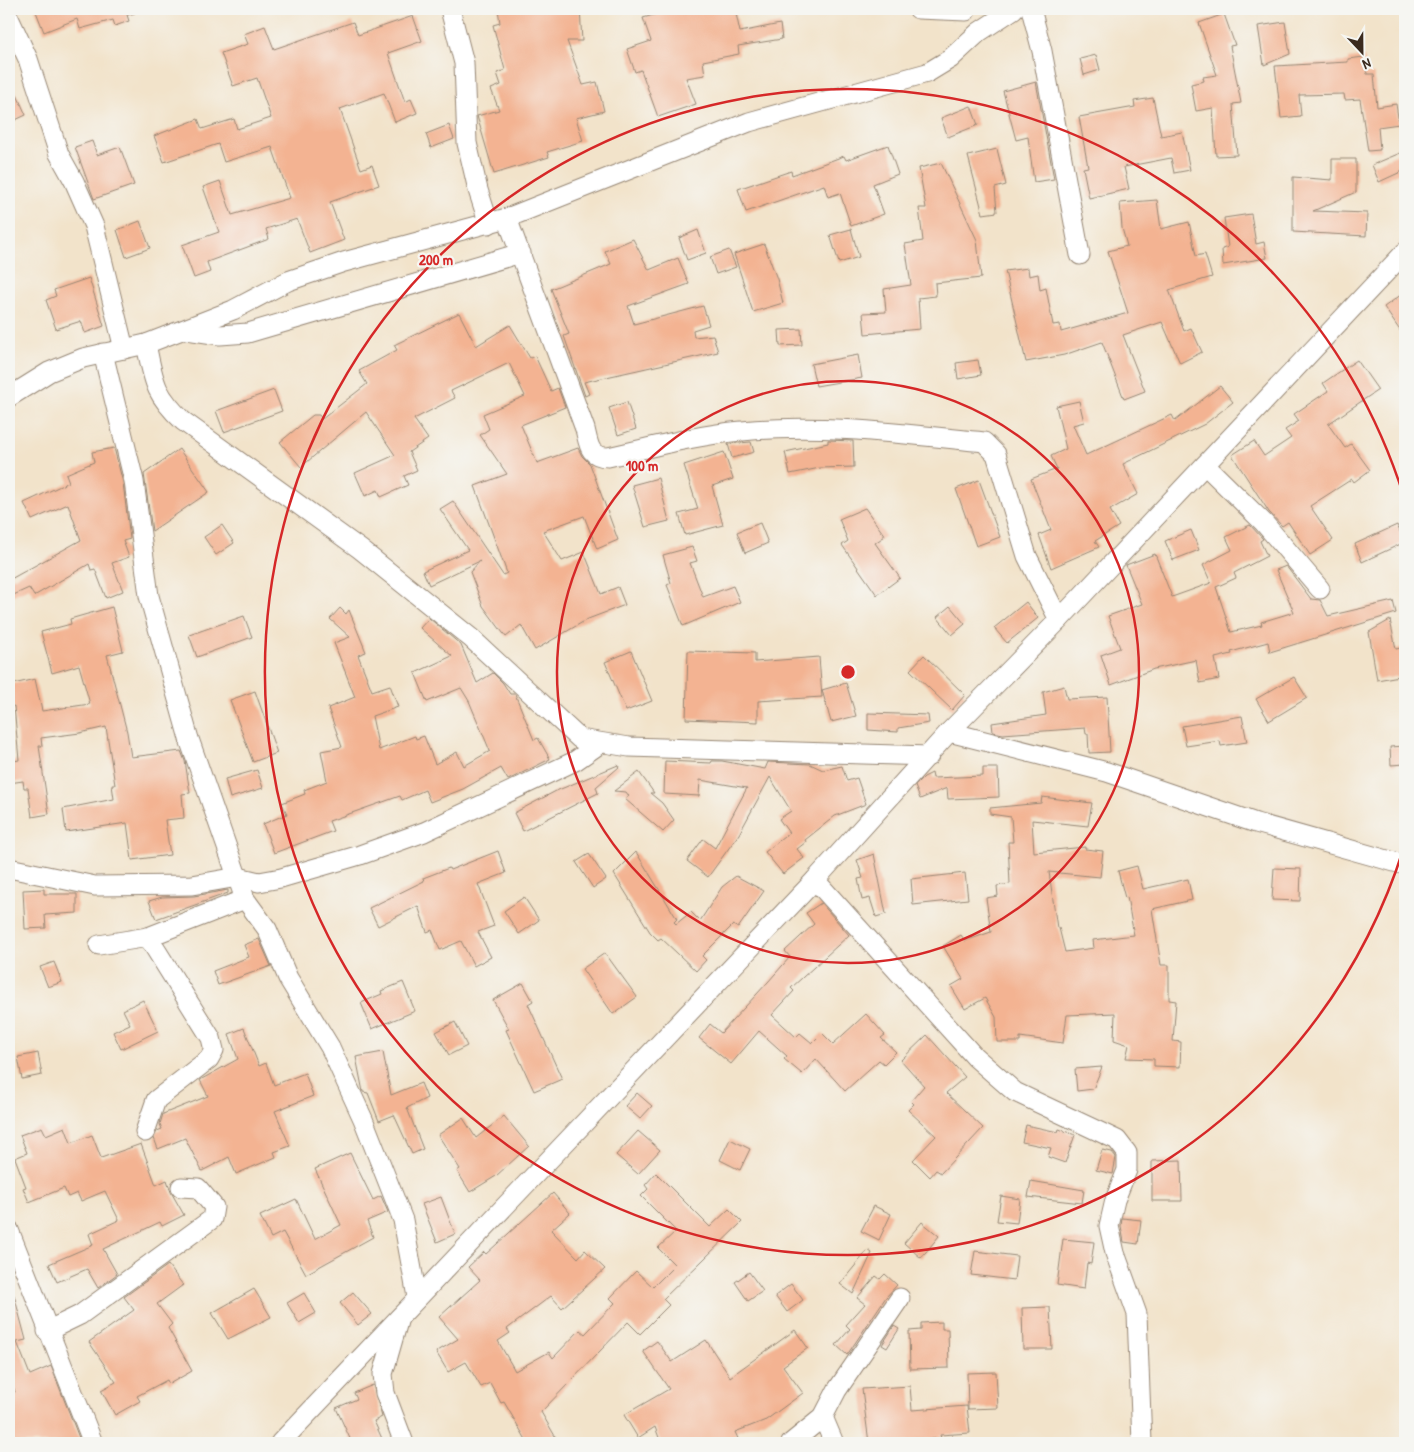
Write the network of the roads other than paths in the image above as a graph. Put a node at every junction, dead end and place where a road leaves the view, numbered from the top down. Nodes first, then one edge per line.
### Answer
1 (450, 9) edge
2 (918, 9) edge
3 (1014, 9) edge
4 (1031, 9) edge
5 (966, 10) edge
6 (9, 18) edge
7 (979, 32) junction
8 (498, 221) junction
9 (1405, 252) edge
10 (521, 253) junction
11 (1080, 255) dead end
12 (184, 329) junction
13 (146, 344) junction
14 (124, 349) junction
15 (104, 353) junction
16 (9, 397) edge
17 (1205, 465) junction
18 (1320, 589) dead end
19 (1059, 620) junction
20 (949, 732) junction
21 (601, 743) junction
22 (929, 756) junction
23 (1405, 866) edge
24 (9, 868) edge
25 (238, 877) junction
26 (815, 880) junction
27 (245, 899) junction
28 (148, 937) junction
29 (99, 945) dead end
30 (145, 1132) dead end
31 (181, 1187) dead end
32 (9, 1230) edge
33 (417, 1297) junction
34 (900, 1298) dead end
35 (400, 1316) junction
36 (47, 1330) junction
37 (823, 1417) junction
38 (93, 1443) edge
39 (280, 1443) edge
40 (404, 1443) edge
41 (790, 1443) edge
42 (834, 1443) edge
43 (1142, 1443) edge

1 - 8 street
2 - 5 street
3 - 7 street
4 - 11 street
5 - 7 street
6 - 14 street
7 - 8 street
8 - 10 street
8 - 12 street
9 - 17 street
10 - 12 street
10 - 19 street
12 - 13 street
13 - 14 street
13 - 21 street
14 - 15 street
15 - 16 street
15 - 25 street
17 - 18 street
17 - 19 street
19 - 20 street
20 - 22 street
20 - 23 street
21 - 22 street
21 - 25 street
22 - 26 street
24 - 25 street
25 - 27 street
26 - 33 street
26 - 43 street
27 - 28 street
27 - 33 street
28 - 29 street
28 - 30 street
31 - 36 street
32 - 36 street
33 - 35 street
34 - 37 street
35 - 39 street
35 - 40 street
36 - 38 street
37 - 41 street
37 - 42 street

